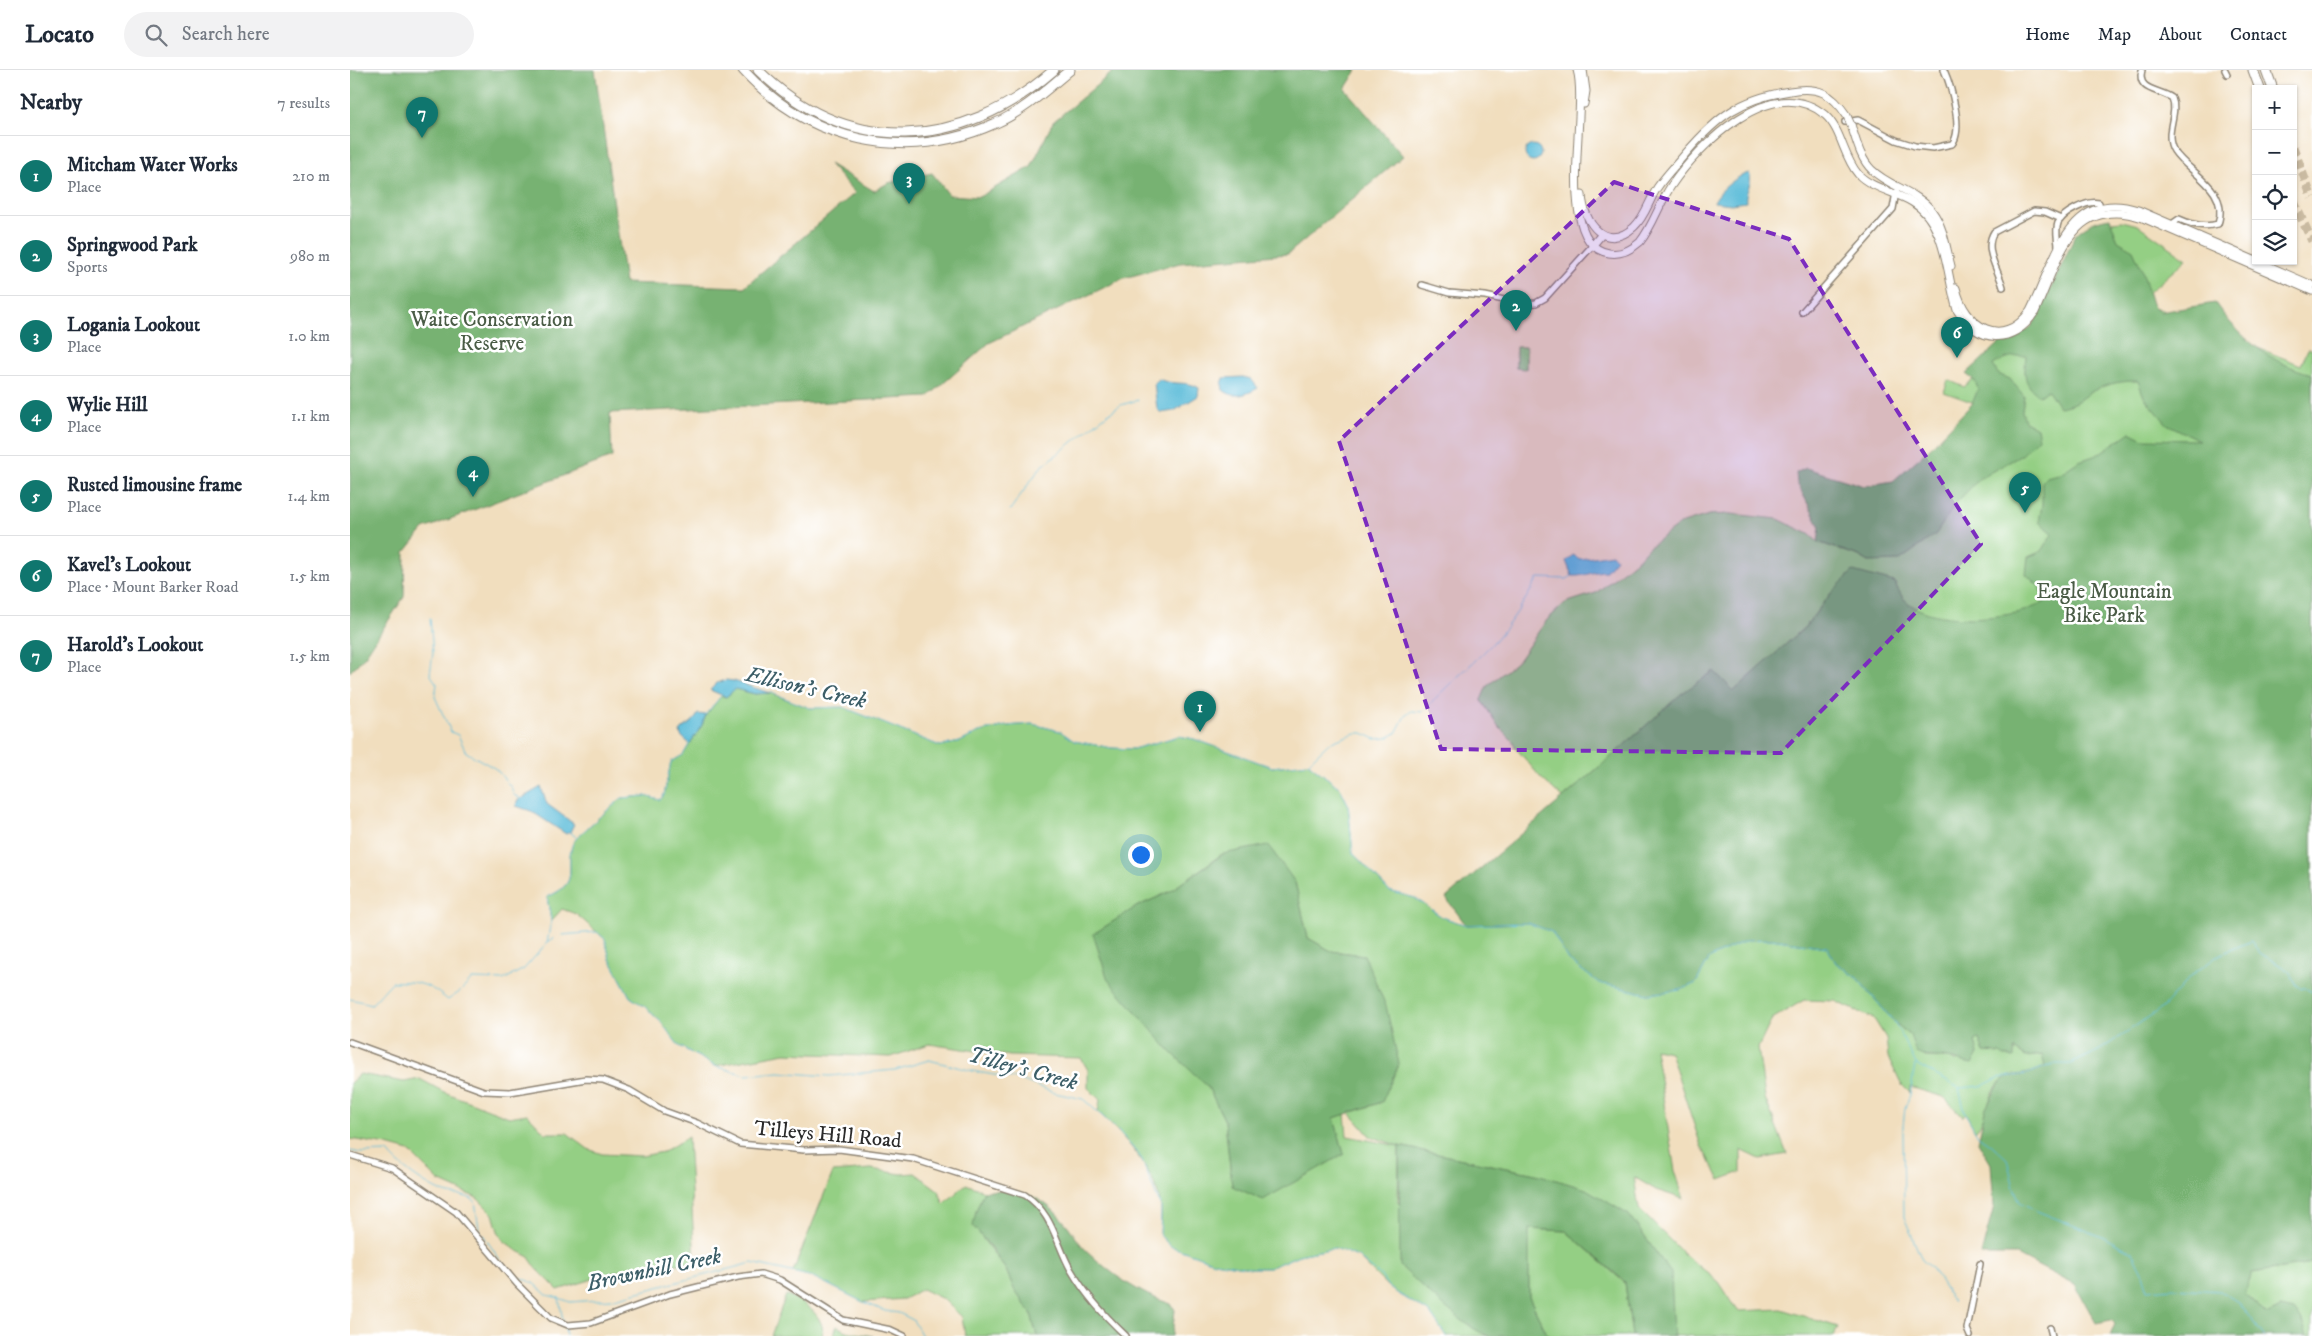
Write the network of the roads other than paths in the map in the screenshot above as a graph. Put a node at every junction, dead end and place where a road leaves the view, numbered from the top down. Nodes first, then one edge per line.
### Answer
1 (743, 70) edge
2 (758, 70) edge
3 (1054, 70) edge
4 (1070, 70) edge
5 (1577, 70) edge
6 (1583, 70) edge
7 (1944, 70) edge
8 (2142, 70) edge
9 (2253, 70) edge
10 (2266, 70) edge
11 (2259, 85) edge
12 (2272, 85) edge
13 (1848, 121) junction
14 (1896, 190) junction
15 (2101, 210) junction
16 (2061, 219) junction
17 (1592, 226) junction
18 (2169, 226) junction
19 (1602, 234) junction
20 (1592, 246) junction
21 (2058, 247) junction
22 (2252, 259) edge
23 (2265, 265) edge
24 (1422, 285) dead end
25 (2312, 285) edge
26 (2003, 287) dead end
27 (2312, 291) edge
28 (1802, 312) dead end
29 (350, 1042) edge
30 (350, 1155) edge
31 (1980, 1264) dead end
32 (2050, 1328) dead end
33 (904, 1336) edge
34 (1126, 1336) edge
35 (1970, 1336) edge
36 (2052, 1336) edge

1 - 4 highway
2 - 3 highway
5 - 20 main road
6 - 17 main road
7 - 13 street
8 - 18 street
9 - 11 highway
10 - 12 highway
13 - 14 main road
13 - 19 main road
14 - 15 main road
14 - 20 main road
14 - 21 main road
14 - 28 street
15 - 16 street
15 - 18 main road
15 - 21 main road
16 - 21 street
16 - 26 street
17 - 19 main road
17 - 20 main road
18 - 22 main road
18 - 27 main road
19 - 20 main road
20 - 24 street
23 - 25 main road
29 - 34 street, Tilleys Hill Road
30 - 33 street
31 - 35 street
32 - 36 street

